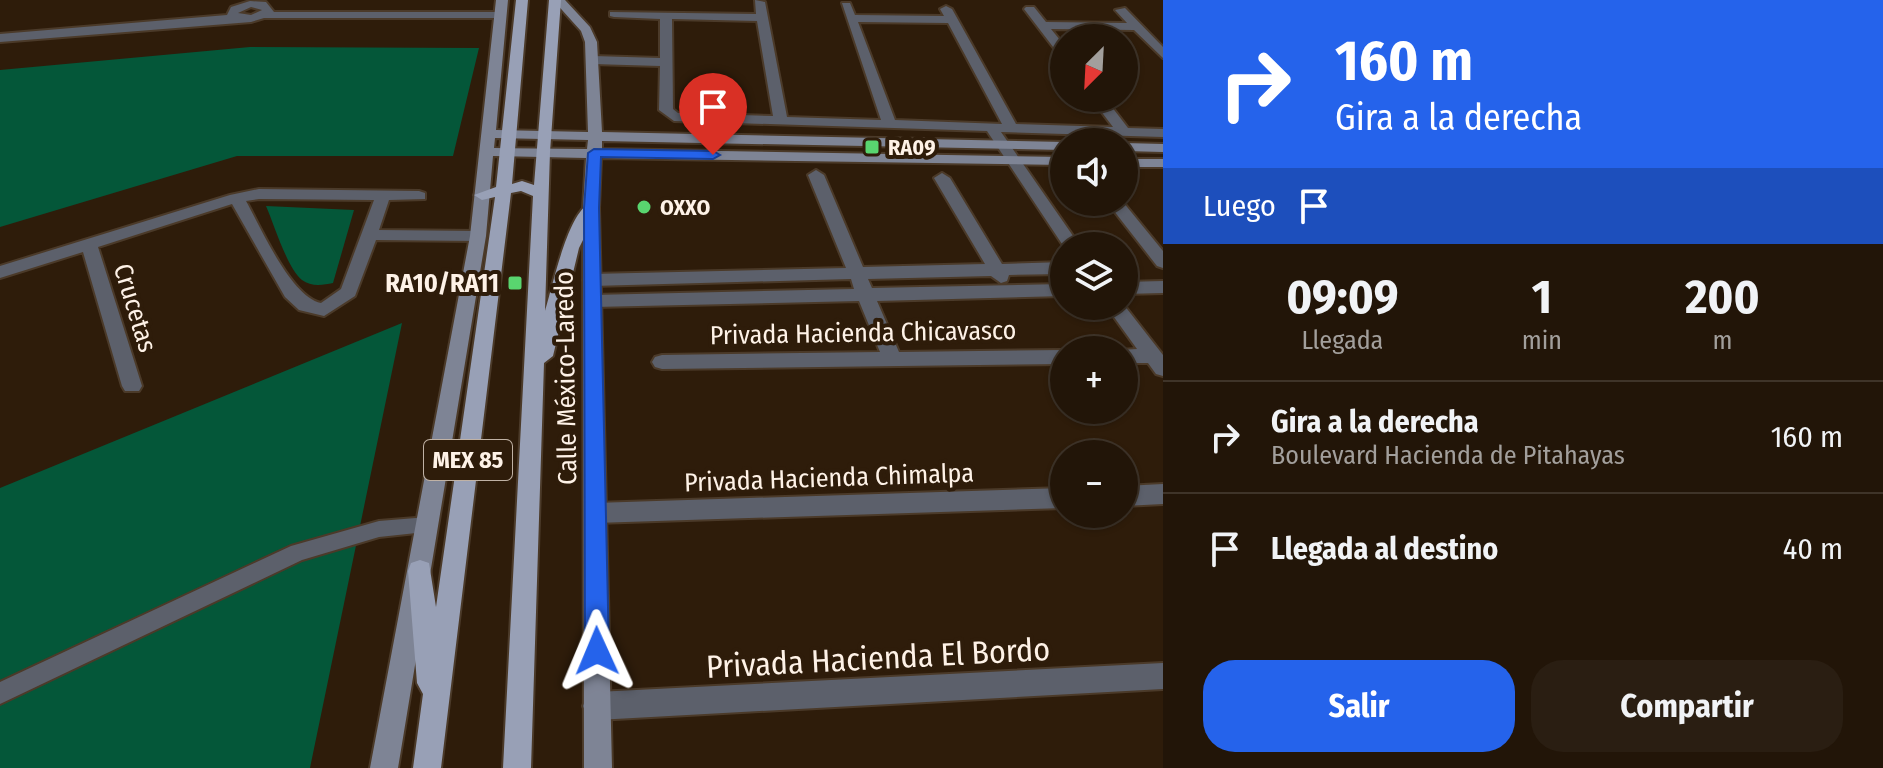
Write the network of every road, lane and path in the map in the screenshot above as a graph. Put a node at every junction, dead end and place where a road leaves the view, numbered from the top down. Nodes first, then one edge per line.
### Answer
1 (522, 0) edge
2 (557, 0) edge
3 (759, 2) dead end
4 (368, 4) edge
5 (261, 6) edge
6 (501, 7) edge
7 (1030, 9) dead end
8 (1121, 10) dead end
9 (445, 11) junction
10 (236, 13) junction
11 (614, 14) dead end
12 (666, 15) junction
13 (761, 18) junction
14 (1135, 24) edge
15 (1043, 25) junction
16 (1050, 25) edge
17 (1138, 27) edge
18 (0, 30) edge
19 (1050, 34) edge
20 (0, 38) edge
21 (1163, 54) edge
22 (593, 60) junction
23 (665, 62) junction
24 (511, 102) junction
25 (548, 105) junction
26 (781, 121) junction
27 (890, 124) junction
28 (991, 127) junction
29 (1011, 127) junction
30 (1050, 131) edge
31 (1163, 133) edge
32 (1138, 137) edge
33 (1138, 142) edge
34 (498, 143) junction
35 (543, 144) junction
36 (595, 145) junction
37 (1002, 145) junction
38 (1050, 146) edge
39 (1163, 148) edge
40 (1011, 161) junction
41 (1050, 161) edge
42 (1138, 163) edge
43 (1163, 163) edge
44 (816, 175) dead end
45 (942, 178) dead end
46 (493, 192) junction
47 (541, 194) junction
48 (383, 196) junction
49 (419, 196) dead end
50 (236, 198) junction
51 (591, 208) junction
52 (1126, 216) edge
53 (372, 229) junction
54 (479, 229) junction
55 (1062, 232) edge
56 (89, 244) junction
57 (1163, 262) edge
58 (1050, 268) edge
59 (997, 270) junction
60 (0, 272) edge
61 (857, 273) junction
62 (1138, 280) edge
63 (1138, 288) edge
64 (1159, 288) edge
65 (592, 290) junction
66 (1050, 290) edge
67 (1008, 291) junction
68 (867, 295) junction
69 (1126, 320) edge
70 (1050, 357) edge
71 (892, 358) junction
72 (1138, 358) edge
73 (662, 362) dead end
74 (1158, 362) edge
75 (132, 386) dead end
76 (534, 391) junction
77 (1163, 494) edge
78 (1138, 495) edge
79 (1050, 498) edge
80 (595, 513) junction
81 (428, 525) junction
82 (420, 571) junction
83 (1163, 676) edge
84 (0, 693) edge
85 (597, 706) junction
86 (434, 720) junction
87 (384, 768) edge
88 (427, 768) edge
89 (517, 768) edge
90 (598, 768) edge

1 - 24 main road
2 - 22 street, Calle México-Laredo
2 - 25 main road, MEX 85
3 - 13 street
4 - 5 street
4 - 9 street
5 - 9 street
5 - 10 street
6 - 9 street
6 - 34 street
7 - 15 street
8 - 14 street
10 - 18 street
10 - 20 street
11 - 12 street
12 - 13 street
12 - 23 street
13 - 26 street
15 - 16 street
15 - 19 street
17 - 21 street
22 - 23 street
22 - 36 street, Calle México-Laredo
23 - 26 street
24 - 25 main road
24 - 34 main road
25 - 35 main road, MEX 85
26 - 27 street
27 - 28 street
27 - 29 street
28 - 29 street
28 - 37 street
29 - 30 street
31 - 32 street
33 - 39 street
34 - 35 street
34 - 46 street
35 - 36 street
35 - 47 main road, MEX 85
36 - 37 street
36 - 40 street
36 - 51 street, Calle México-Laredo
37 - 38 street
37 - 40 street
40 - 41 street
40 - 55 street
42 - 43 street
44 - 61 street
45 - 59 street
46 - 47 main road
46 - 54 street
46 - 86 main road, MEX 85
47 - 76 main road, MEX 85
48 - 49 street
48 - 50 street
48 - 53 street
50 - 53 street
50 - 56 street
51 - 65 street, Calle México-Laredo
51 - 76 main road
52 - 57 street
53 - 54 street
54 - 81 street
56 - 60 street
56 - 75 street, Crucetas
58 - 59 street
59 - 61 street
59 - 67 street
61 - 65 street
61 - 68 street
62 - 64 street
63 - 64 street
65 - 68 street
65 - 80 street, Calle México-Laredo
66 - 67 street
67 - 68 street
68 - 71 street
69 - 74 street
70 - 71 street, Privada Hacienda Chicavasco
71 - 73 street, Privada Hacienda Chicavasco
72 - 74 street
76 - 89 main road, MEX 85
77 - 78 street
79 - 80 street, Privada Hacienda Chimalpa
80 - 85 street, Calle México-Laredo
81 - 82 street
81 - 84 lane
82 - 86 main road
82 - 87 street
83 - 85 street, Privada Hacienda El Bordo
85 - 90 street, Calle México-Laredo
86 - 88 main road, MEX 85

